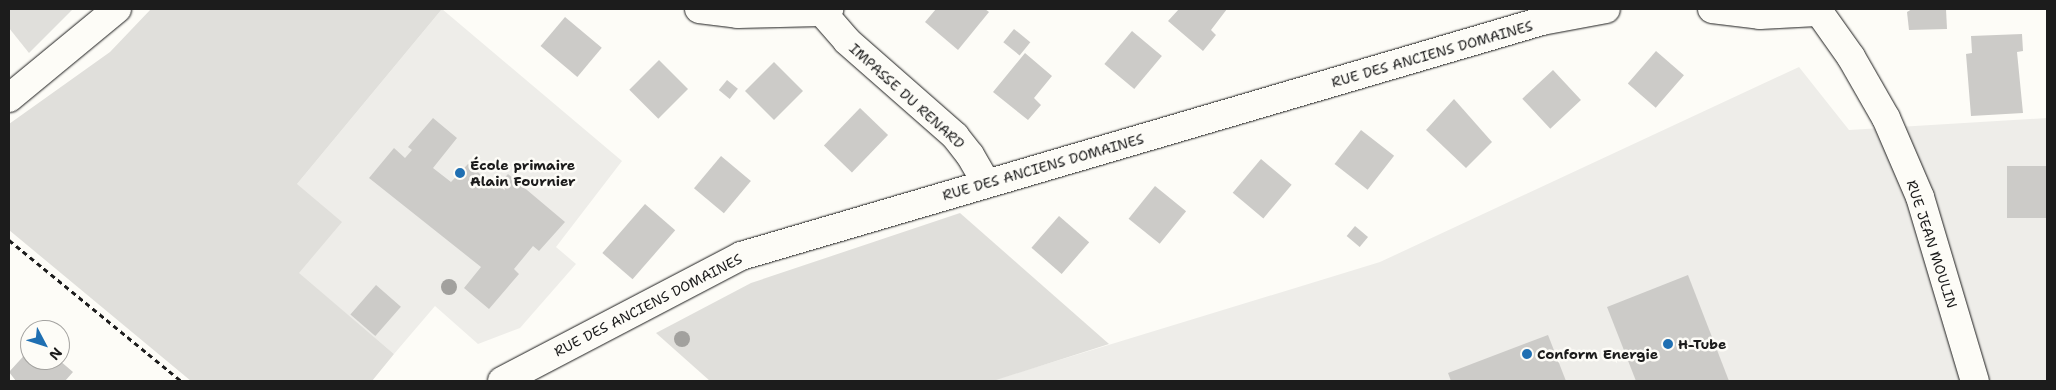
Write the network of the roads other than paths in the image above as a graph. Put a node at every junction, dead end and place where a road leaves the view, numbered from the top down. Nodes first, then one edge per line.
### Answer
1 (117, 9) edge
2 (699, 9) edge
3 (1606, 9) edge
4 (1712, 9) edge
5 (826, 10) edge
6 (1817, 10) edge
7 (1538, 15) edge
8 (9, 98) edge
9 (986, 182) junction
10 (502, 381) edge
11 (1975, 381) edge

1 - 8 street
2 - 5 street, IMPASSE DU RENARD
3 - 7 street, RUE DES ANCIENS DOMAINES
4 - 6 street
5 - 9 street, IMPASSE DU RENARD
6 - 11 street, RUE JEAN MOULIN
7 - 9 street, RUE DES ANCIENS DOMAINES
9 - 10 street, RUE DES ANCIENS DOMAINES

